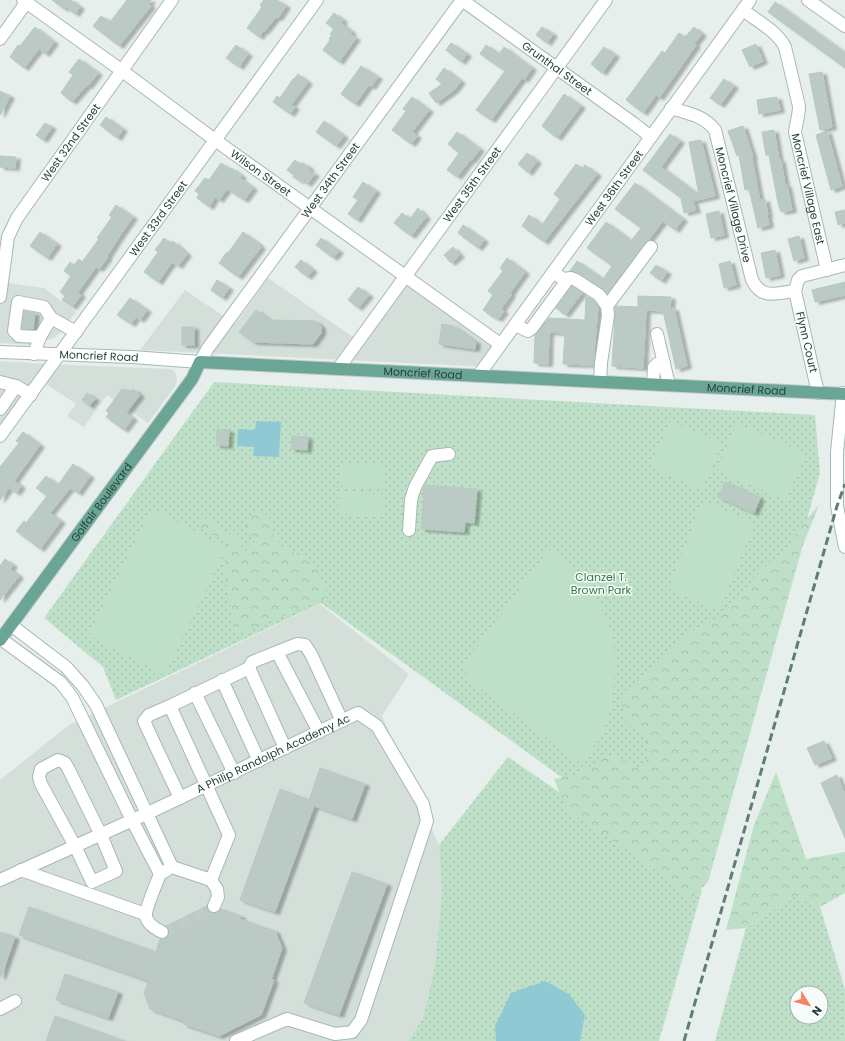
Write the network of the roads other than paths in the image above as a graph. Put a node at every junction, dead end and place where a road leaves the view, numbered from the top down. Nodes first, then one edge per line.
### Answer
1 (172, 0) edge
2 (317, 0) edge
3 (462, 0) edge
4 (606, 0) edge
5 (750, 0) edge
6 (808, 0) edge
7 (26, 1) edge
8 (742, 10) junction
9 (845, 26) edge
10 (0, 39) edge
11 (556, 68) junction
12 (122, 70) junction
13 (671, 108) junction
14 (651, 137) junction
15 (215, 140) junction
16 (310, 208) junction
17 (651, 247) dead end
18 (845, 264) edge
19 (2, 269) edge
20 (827, 270) junction
21 (553, 272) junction
22 (405, 277) junction
23 (568, 279) junction
24 (795, 291) junction
25 (0, 297) edge
26 (607, 306) junction
27 (51, 318) junction
28 (514, 325) junction
29 (76, 332) junction
30 (657, 334) dead end
31 (19, 336) junction
32 (40, 336) junction
33 (500, 344) junction
34 (0, 352) edge
35 (16, 353) junction
36 (34, 354) junction
37 (60, 355) junction
38 (200, 362) junction
39 (664, 363) junction
40 (338, 369) junction
41 (478, 376) junction
42 (0, 382) edge
43 (600, 382) junction
44 (653, 384) junction
45 (669, 385) junction
46 (16, 386) junction
47 (818, 393) junction
48 (844, 393) edge
49 (30, 395) junction
50 (0, 408) edge
51 (0, 436) edge
52 (449, 454) dead end
53 (409, 530) dead end
54 (845, 547) edge
55 (4, 633) edge
56 (277, 652) junction
57 (249, 668) junction
58 (222, 680) junction
59 (196, 693) junction
60 (170, 706) junction
61 (342, 721) junction
62 (318, 732) junction
63 (286, 748) junction
64 (259, 761) junction
65 (234, 773) junction
66 (205, 786) junction
67 (180, 798) junction
68 (146, 814) junction
69 (132, 820) junction
70 (101, 834) junction
71 (75, 846) junction
72 (172, 868) junction
73 (21, 870) junction
74 (160, 874) junction
75 (0, 880) edge
76 (211, 880) junction
77 (92, 882) junction
78 (88, 894) junction
79 (214, 906) dead end
80 (146, 914) junction
81 (162, 932) dead end
82 (15, 1001) dead end
83 (0, 1009) edge
84 (236, 1041) edge

1 - 12 street, West 32nd Street
2 - 15 street, West 33rd Street
3 - 11 street, Grunthal Street
3 - 16 street, West 34th Street
4 - 11 street, West 35th Street
5 - 8 street, West 36th Street
6 - 9 street
7 - 10 street
7 - 12 street, Wilson Street
8 - 13 street, West 36th Street
8 - 20 street, Moncrief Village East
11 - 14 street, Grunthal Street
11 - 22 street, West 35th Street
12 - 15 street, Wilson Street
12 - 19 street, West 32nd Street
13 - 14 street, West 36th Street
13 - 24 street, Moncrief Village Drive
14 - 21 street, West 36th Street
15 - 16 street, Wilson Street
15 - 29 street, West 33rd Street
16 - 22 street, Wilson Street
16 - 38 street, West 34th Street
17 - 26 street
18 - 20 street
19 - 25 street, West 32nd Street
20 - 24 street
21 - 23 street
21 - 28 street, West 36th Street
22 - 33 street, Wilson Street
22 - 40 street, West 35th Street
23 - 26 street
23 - 28 street
24 - 47 street, Flynn Court
26 - 43 street
27 - 29 street
27 - 31 street
27 - 32 street
28 - 33 street, West 36th Street
29 - 37 street, West 33rd Street
30 - 39 street
31 - 32 street
31 - 35 street
32 - 36 street
33 - 41 street, West 36th Street
34 - 35 street, Moncrief Road
35 - 36 street, Moncrief Road
36 - 37 street, Moncrief Road
37 - 38 street, Moncrief Road
37 - 49 street, West 33rd Street
38 - 40 main road, Moncrief Road
38 - 55 main road, Golfair Boulevard
39 - 44 street
39 - 45 street
40 - 41 main road, Moncrief Road
41 - 43 main road, Moncrief Road
42 - 46 street
43 - 44 main road, Moncrief Road
44 - 45 main road, Moncrief Road
45 - 47 main road, Moncrief Road
46 - 49 street
46 - 50 street
47 - 48 main road, Moncrief Road
48 - 54 street
49 - 51 street, West 33rd Street
52 - 53 street
55 - 68 street
55 - 69 street
56 - 57 street
56 - 61 street
56 - 62 street
57 - 58 street
57 - 63 street
58 - 59 street
58 - 64 street
59 - 60 street
59 - 65 street
60 - 66 street
60 - 67 street
61 - 62 street, A Philip Randolph Academy Ac
61 - 84 street, A Philip Randolph Academy Ac
62 - 63 street, A Philip Randolph Academy Ac
63 - 64 street, A Philip Randolph Academy Ac
64 - 65 street, A Philip Randolph Academy Ac
65 - 66 street, A Philip Randolph Academy Ac
66 - 67 street, A Philip Randolph Academy Ac
66 - 76 street
67 - 68 street, A Philip Randolph Academy Ac
68 - 69 street, A Philip Randolph Academy Ac
68 - 72 street
69 - 70 street
69 - 74 street
70 - 71 street
70 - 71 street
70 - 77 street
71 - 73 street
71 - 77 street
72 - 74 street
72 - 76 street
73 - 75 street
73 - 78 street
74 - 80 street
76 - 79 street
77 - 78 street
78 - 80 street
80 - 81 street
82 - 83 street

